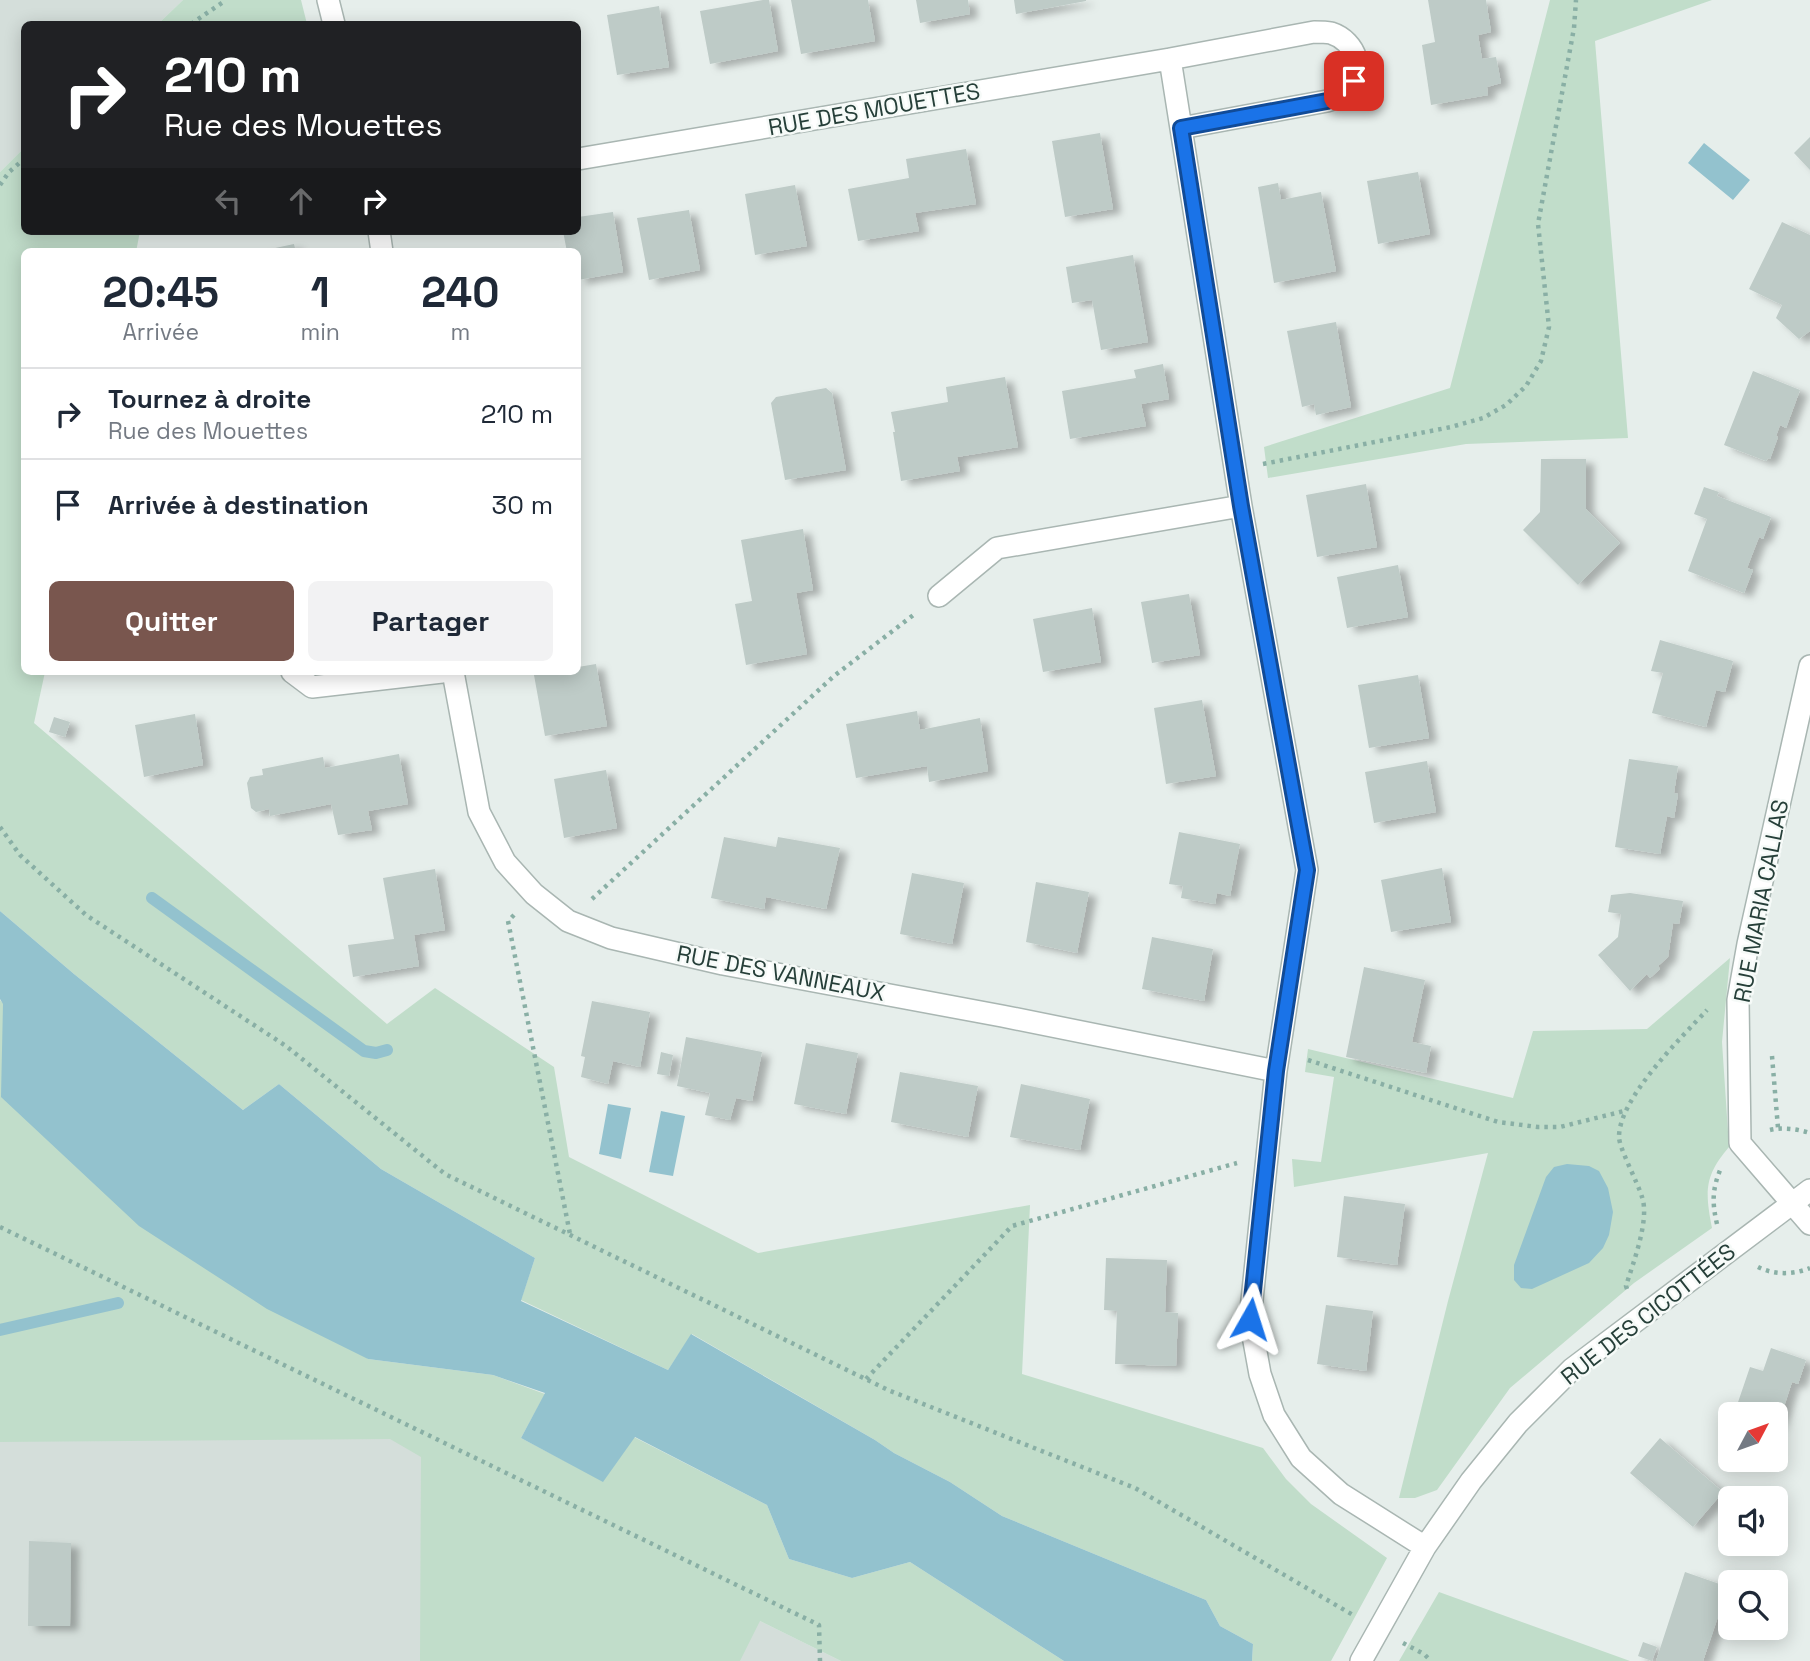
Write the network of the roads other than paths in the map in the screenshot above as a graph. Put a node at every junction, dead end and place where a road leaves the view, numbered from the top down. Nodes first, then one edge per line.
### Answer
1 (328, 0) edge
2 (333, 21) edge
3 (1170, 59) junction
4 (1181, 128) junction
5 (581, 158) edge
6 (1241, 506) junction
7 (939, 596) road end
8 (1810, 666) edge
9 (296, 675) edge
10 (416, 675) edge
11 (454, 675) edge
12 (1278, 1062) junction
13 (1810, 1190) edge
14 (1792, 1205) junction
15 (1810, 1224) edge
16 (1425, 1547) junction
17 (1361, 1661) edge

1 - 2 street
3 - 4 street
3 - 4 street, RUE DES MOUETTES
3 - 5 street, RUE DES MOUETTES
4 - 6 street
6 - 7 street
6 - 12 street
8 - 14 street, RUE MARIA CALLAS
9 - 10 street
11 - 12 street, RUE DES VANNEAUX
12 - 16 street
13 - 14 street, RUE DES CICOTTÉES
14 - 15 street, RUE MARIA CALLAS
14 - 16 street, RUE DES CICOTTÉES
16 - 17 street, RUE DES CICOTTÉES

